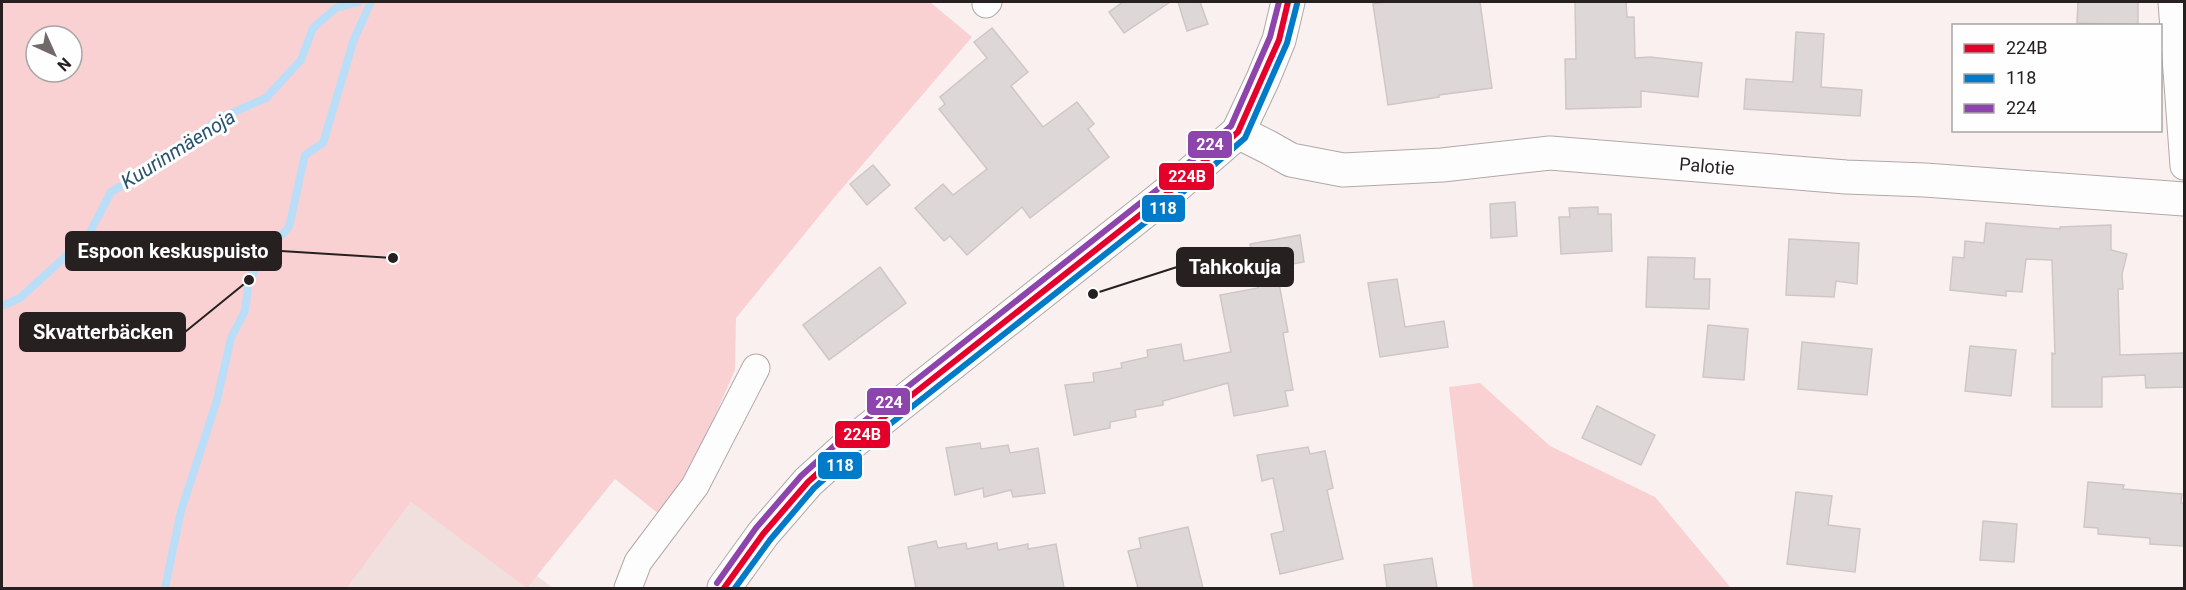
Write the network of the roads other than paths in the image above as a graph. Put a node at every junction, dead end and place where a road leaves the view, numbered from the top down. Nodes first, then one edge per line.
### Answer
1 (1288, 2) edge
2 (2172, 2) edge
3 (1238, 132) junction
4 (2184, 166) edge
5 (2184, 199) edge
6 (756, 368) dead end
7 (628, 588) edge
8 (725, 588) edge

1 - 3 street
2 - 4 street
3 - 5 street, Palotie
3 - 8 street
6 - 7 street

